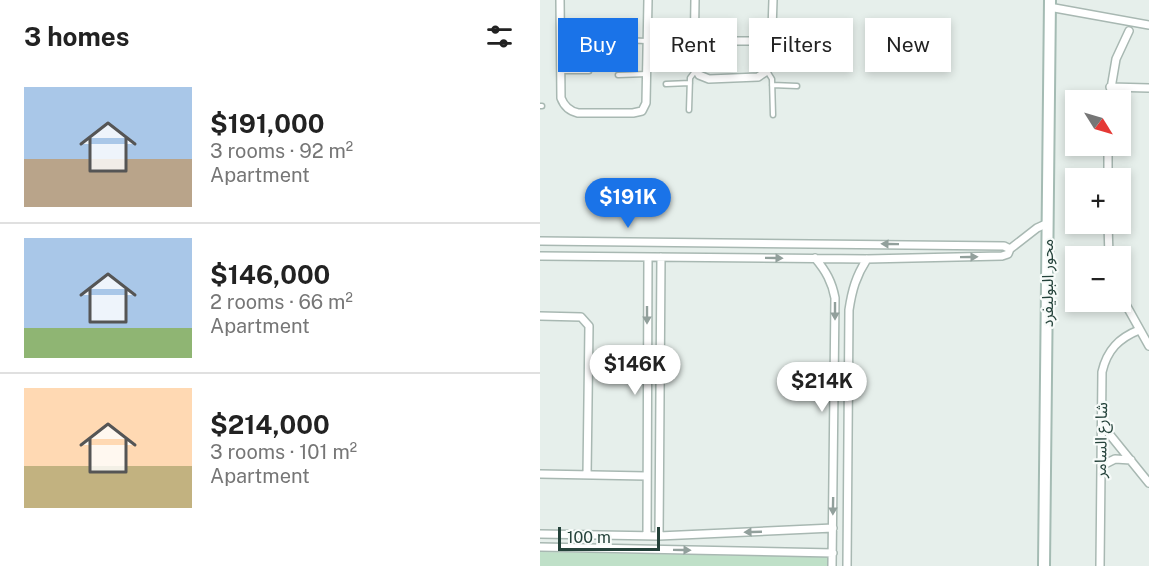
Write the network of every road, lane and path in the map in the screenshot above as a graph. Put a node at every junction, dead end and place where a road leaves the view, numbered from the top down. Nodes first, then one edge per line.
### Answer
1 (560, 0) edge
2 (648, 0) edge
3 (695, 0) edge
4 (772, 0) edge
5 (1049, 3) edge
6 (560, 18) edge
7 (695, 18) edge
8 (772, 18) edge
9 (1149, 25) edge
10 (1129, 31) dead end
11 (638, 41) edge
12 (648, 41) junction
13 (561, 72) edge
14 (694, 72) edge
15 (697, 72) edge
16 (766, 72) edge
17 (768, 72) edge
18 (647, 74) junction
19 (618, 75) dead end
20 (690, 83) junction
21 (666, 84) dead end
22 (772, 85) junction
23 (797, 86) dead end
24 (1110, 87) junction
25 (1149, 88) edge
26 (1110, 90) edge
27 (689, 110) dead end
28 (772, 115) dead end
29 (1048, 224) junction
30 (540, 241) edge
31 (716, 243) junction
32 (1010, 249) junction
33 (540, 256) edge
34 (648, 257) junction
35 (661, 257) junction
36 (715, 257) junction
37 (815, 258) junction
38 (867, 259) junction
39 (1130, 312) edge
40 (540, 316) edge
41 (1139, 330) junction
42 (1149, 346) edge
43 (1102, 425) junction
44 (1131, 460) junction
45 (1101, 466) junction
46 (540, 474) edge
47 (587, 475) junction
48 (646, 476) junction
49 (1149, 483) edge
50 (833, 528) junction
51 (540, 534) edge
52 (647, 535) junction
53 (659, 536) junction
54 (540, 548) edge
55 (833, 553) junction
56 (832, 566) edge
57 (847, 566) edge
58 (1044, 566) edge
59 (1100, 566) edge

1 - 6 street
2 - 12 street
3 - 7 street
4 - 8 street
5 - 9 street
5 - 29 street, محور البوليفرد
10 - 24 street
11 - 12 lane
12 - 18 street
13 - 18 street
14 - 20 lane
15 - 16 street
17 - 22 lane
18 - 19 lane
20 - 21 lane
20 - 27 lane
22 - 23 lane
22 - 28 lane
24 - 25 street
24 - 26 street
29 - 32 street
29 - 58 street, محور البوليفرد
30 - 31 street
32 -> 31 street
31 - 36 street
38 -> 32 street
33 - 34 street
34 - 35 street
34 -> 48 street
35 - 36 street
35 - 53 street
36 -> 37 street
37 - 38 street
37 -> 50 street
38 - 57 street
39 - 41 street
40 - 47 street
41 - 42 street
41 - 43 street, شارع السامر
43 - 44 street
43 - 45 street, شارع السامر
44 - 45 street
44 - 49 street
45 - 59 street, شارع السامر
46 - 47 street
47 - 48 street
48 - 52 street
50 -> 53 street
50 - 55 street
51 - 52 street
52 - 53 street
54 -> 55 street
55 - 56 street

